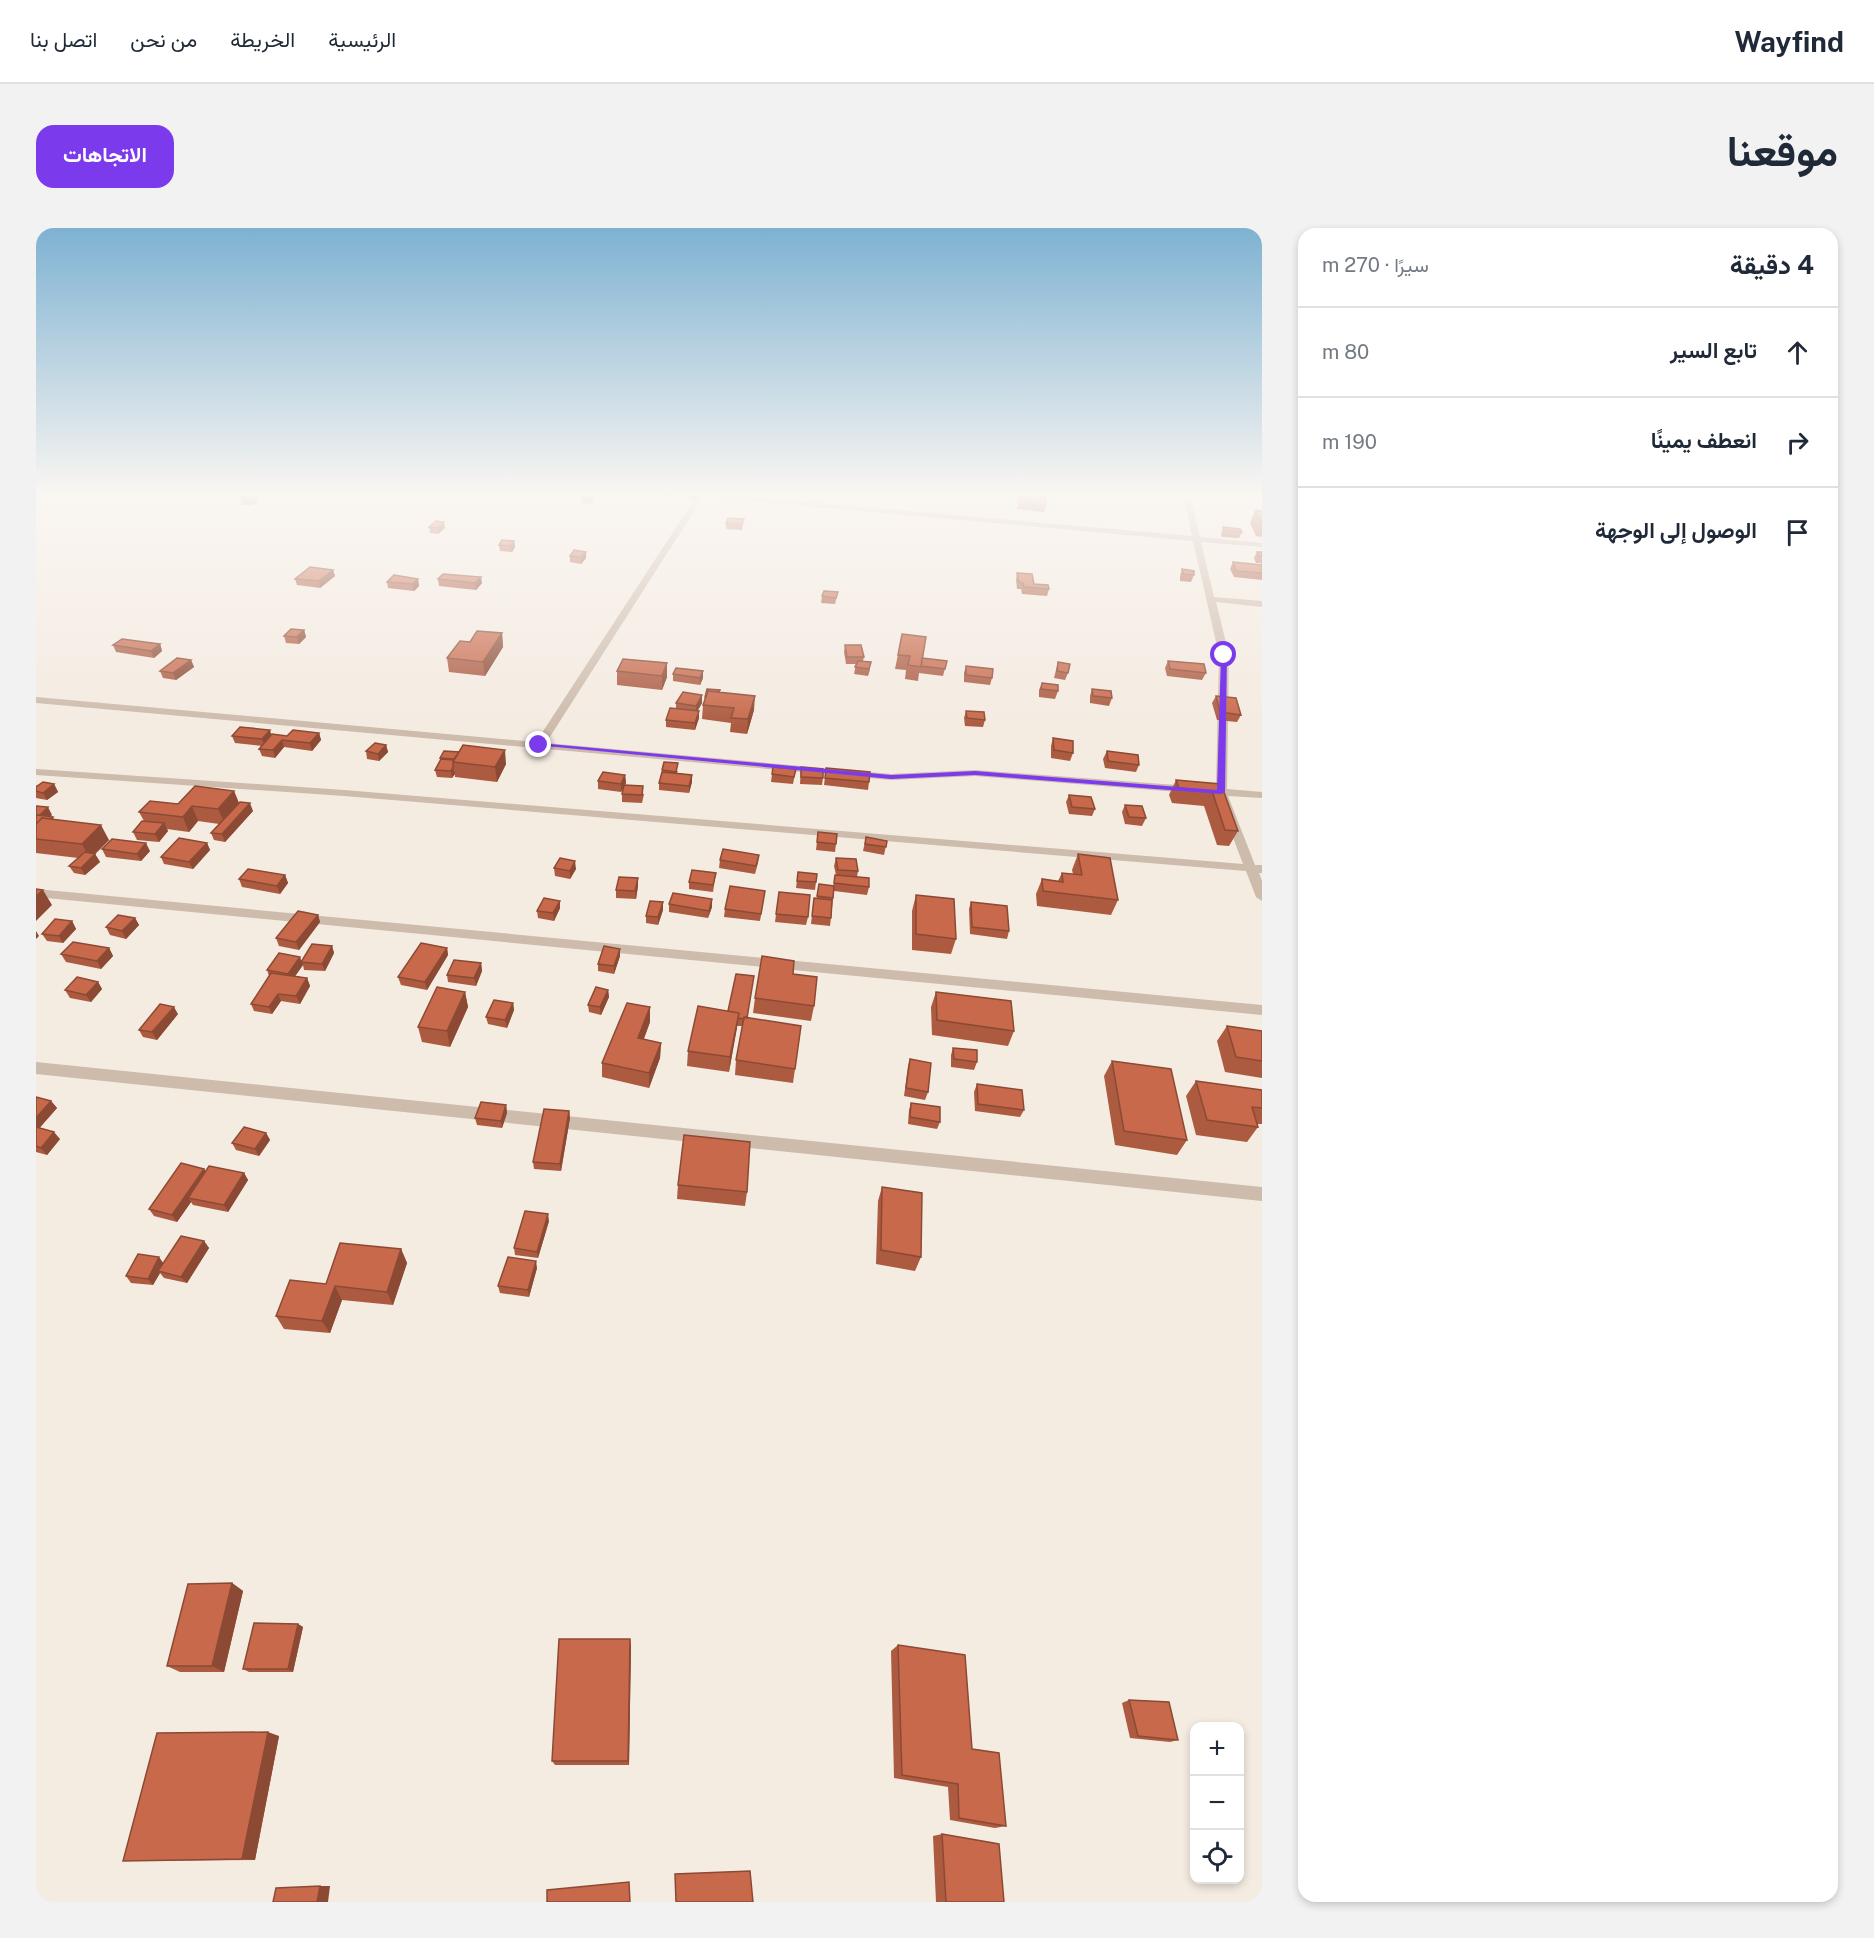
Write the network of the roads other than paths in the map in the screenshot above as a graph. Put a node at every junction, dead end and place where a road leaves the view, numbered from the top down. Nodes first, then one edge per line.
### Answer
1 (649, 572) edge
2 (1205, 572) edge
3 (1211, 600) junction
4 (1262, 604) edge
5 (36, 700) edge
6 (539, 745) junction
7 (36, 772) edge
8 (1221, 792) junction
9 (1262, 795) edge
10 (1256, 868) edge
11 (36, 893) edge
12 (1262, 897) edge
13 (1262, 1010) edge
14 (36, 1068) edge
15 (1262, 1194) edge

1 - 6 street
2 - 3 street
3 - 4 street
3 - 8 street
5 - 6 street
6 - 8 street
7 - 10 street
8 - 9 street
8 - 10 street
10 - 12 street
11 - 13 street
14 - 15 street

